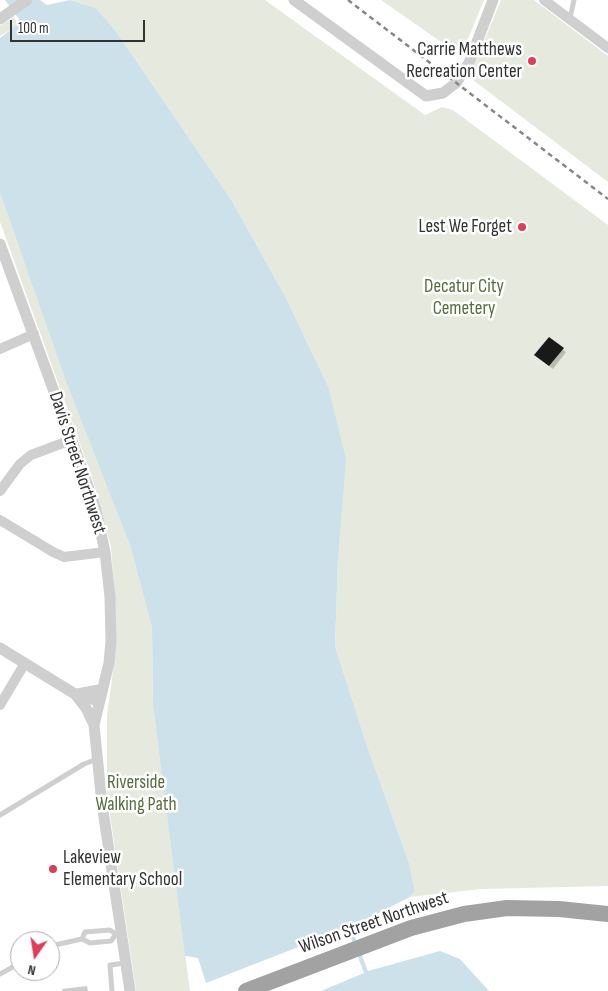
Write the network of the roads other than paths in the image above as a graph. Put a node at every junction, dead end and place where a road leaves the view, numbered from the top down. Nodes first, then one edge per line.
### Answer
1 (27, 0) edge
2 (294, 0) edge
3 (493, 0) edge
4 (544, 0) edge
5 (574, 0) edge
6 (0, 18) edge
7 (570, 18) junction
8 (608, 48) edge
9 (0, 244) edge
10 (34, 334) junction
11 (0, 348) edge
12 (71, 440) junction
13 (0, 491) edge
14 (0, 520) edge
15 (105, 552) junction
16 (0, 648) edge
17 (25, 663) junction
18 (101, 689) junction
19 (75, 694) junction
20 (99, 702) junction
21 (0, 705) edge
22 (94, 726) junction
23 (98, 759) junction
24 (0, 815) edge
25 (608, 914) edge
26 (119, 934) junction
27 (82, 939) junction
28 (60, 944) edge
29 (126, 963) junction
30 (112, 991) edge
31 (130, 991) edge
32 (246, 991) edge

1 - 6 street
2 - 3 street
4 - 7 street
5 - 7 lane
7 - 8 street
9 - 10 street, Davis Street Northwest
10 - 11 street
10 - 12 street, Davis Street Northwest
12 - 13 street
12 - 15 street, Davis Street Northwest
14 - 15 street
15 - 18 street, Davis Street Northwest
16 - 17 street
17 - 19 street
17 - 21 street
18 - 19 street
18 - 20 street, Davis Street Northwest
19 - 20 street
19 - 22 street
20 - 22 street, Davis Street Northwest
22 - 23 street, Davis Street Northwest
23 - 24 lane
23 - 26 street, Davis Street Northwest
25 - 32 highway, Wilson Street Northwest
26 - 27 lane
26 - 27 lane
26 - 29 street, Davis Street Northwest
27 - 28 lane
29 - 30 lane
29 - 31 street, Davis Street Northwest

